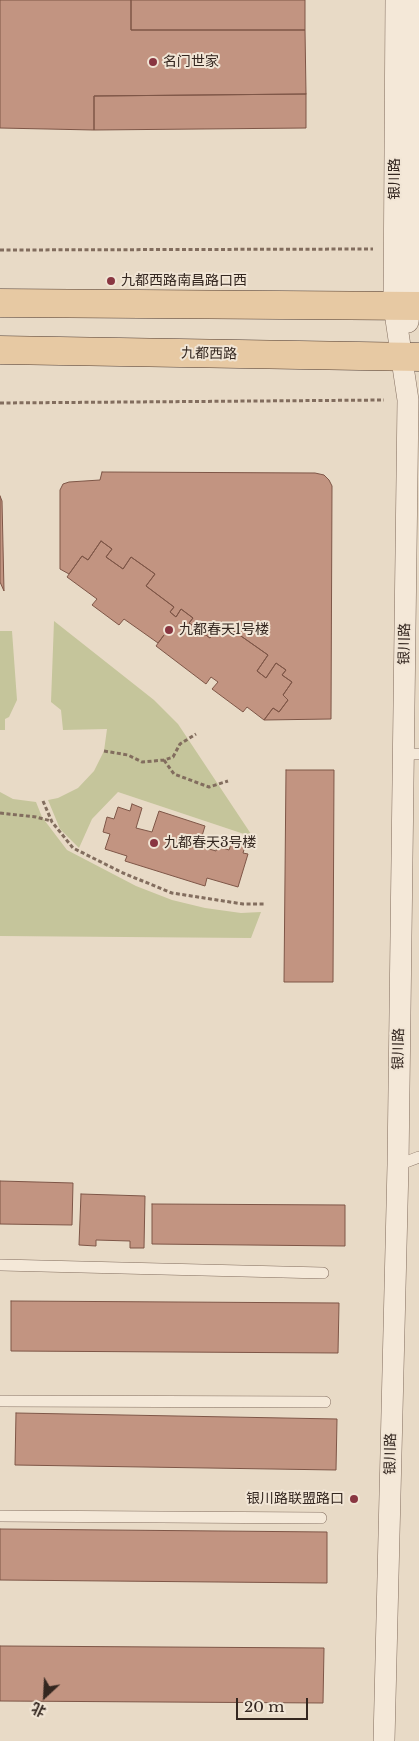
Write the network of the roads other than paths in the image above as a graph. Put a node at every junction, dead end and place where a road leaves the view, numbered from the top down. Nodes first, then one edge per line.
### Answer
1 (396, 0) edge
2 (411, 0) edge
3 (0, 303) edge
4 (408, 306) edge
5 (0, 350) edge
6 (411, 357) edge
7 (412, 620) edge
8 (411, 754) edge
9 (419, 1157) edge
10 (398, 1164) junction
11 (0, 1265) edge
12 (323, 1273) dead end
13 (0, 1401) edge
14 (325, 1402) dead end
15 (0, 1516) edge
16 (321, 1518) dead end
17 (384, 1741) edge

1 - 4 street, 银川路
2 - 4 street, 银川路
3 - 4 main road
4 - 6 street, 银川路
5 - 6 main road, 九都西路
6 - 7 street, 银川路
7 - 8 street, 银川路
8 - 10 street, 银川路
9 - 10 lane
10 - 17 street, 银川路
11 - 12 lane
13 - 14 lane
15 - 16 lane

